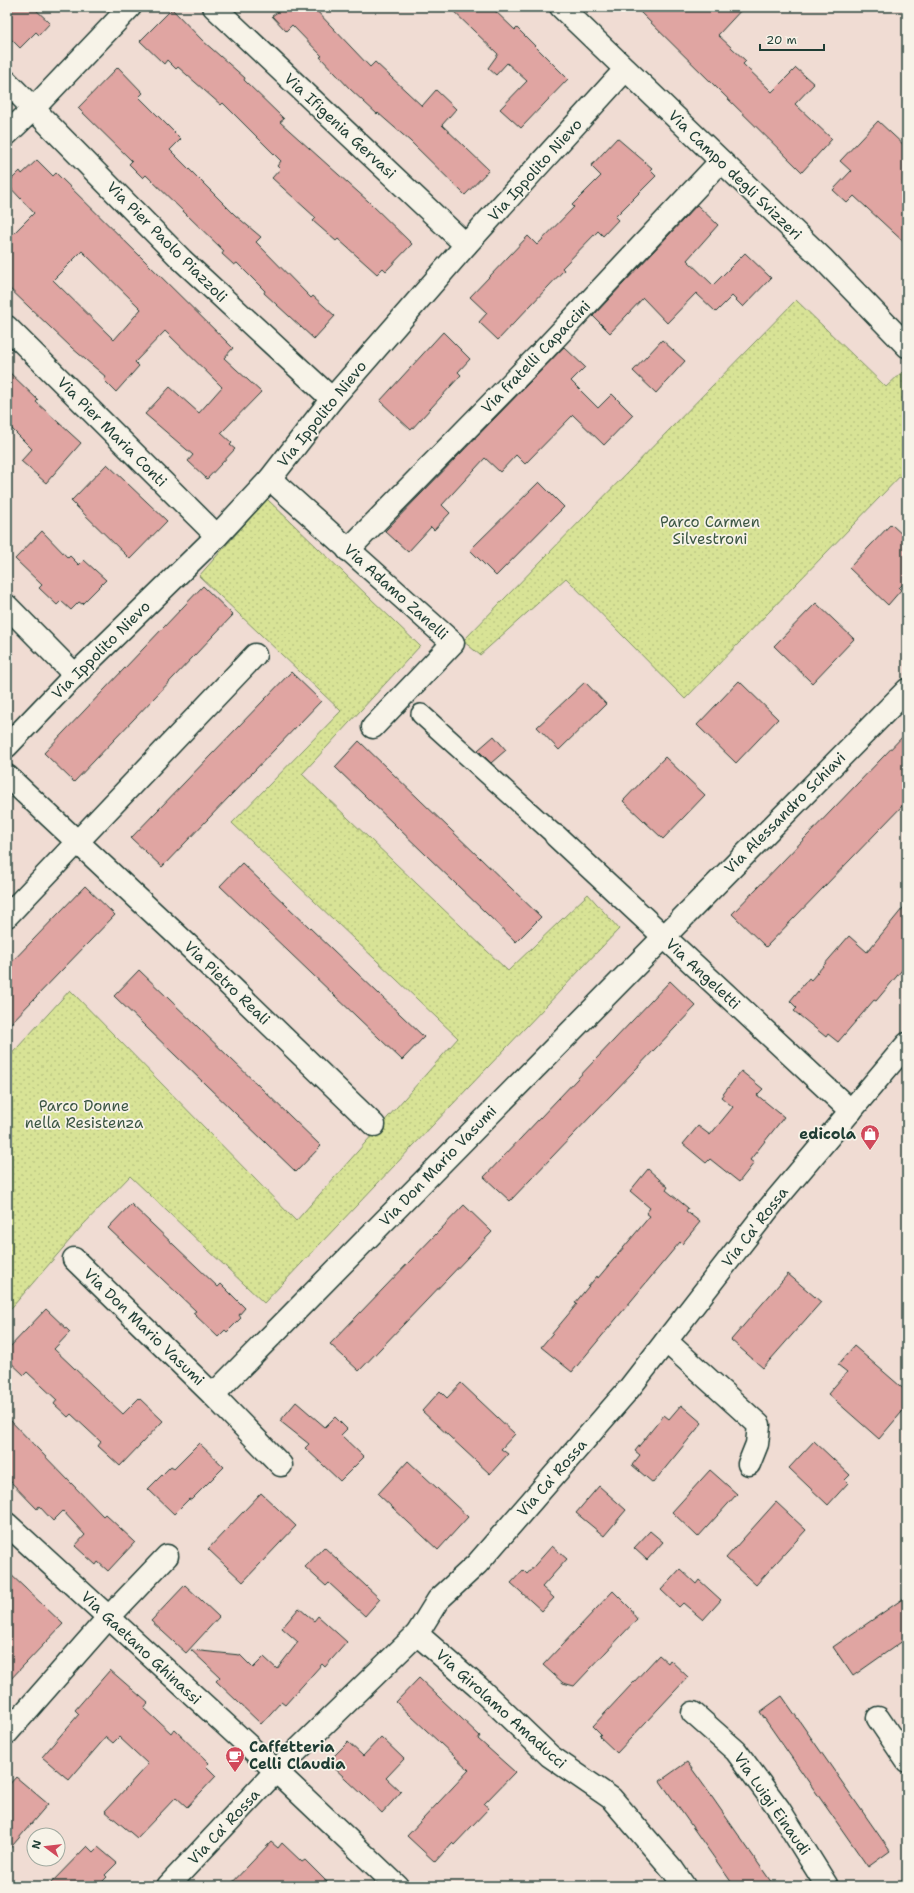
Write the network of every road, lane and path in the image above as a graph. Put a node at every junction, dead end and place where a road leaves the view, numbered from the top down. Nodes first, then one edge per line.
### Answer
1 (130, 7) edge
2 (214, 7) edge
3 (561, 7) edge
4 (625, 70) junction
5 (7, 82) edge
6 (34, 108) junction
7 (7, 134) edge
8 (721, 161) junction
9 (466, 245) junction
10 (7, 327) edge
11 (907, 346) edge
12 (332, 399) junction
13 (270, 479) junction
14 (217, 536) junction
15 (348, 550) junction
16 (7, 606) edge
17 (255, 655) dead end
18 (75, 675) junction
19 (907, 690) edge
20 (421, 714) dead end
21 (373, 727) dead end
22 (7, 746) edge
23 (7, 776) edge
24 (556, 836) joint
25 (79, 842) junction
26 (7, 916) edge
27 (663, 937) junction
28 (907, 1044) edge
29 (851, 1111) junction
30 (374, 1125) dead end
31 (74, 1259) dead end
32 (666, 1341) junction
33 (213, 1395) junction
34 (749, 1464) dead end
35 (280, 1465) dead end
36 (7, 1524) edge
37 (166, 1556) dead end
38 (108, 1618) junction
39 (417, 1634) junction
40 (693, 1713) dead end
41 (878, 1718) dead end
42 (7, 1733) edge
43 (907, 1761) edge
44 (276, 1771) junction
45 (168, 1886) edge
46 (397, 1886) edge
47 (684, 1886) edge
48 (827, 1886) edge

1 - 6 street
2 - 9 street, Via Ifigenia Gervasi
3 - 4 street, Via Campo degli Svizzeri
4 - 8 street, Via Campo degli Svizzeri
4 - 9 street, Via Ippolito Nievo
5 - 6 street, Via Pier Paolo Piazzoli
6 - 7 street
6 - 12 street, Via Pier Paolo Piazzoli
8 - 11 street, Via Campo degli Svizzeri
8 - 15 street, Via fratelli Capaccini
9 - 12 street, Via Ippolito Nievo
10 - 14 street, Via Pier Maria Conti
12 - 13 street, Via Ippolito Nievo
13 - 14 street, Via Ippolito Nievo
13 - 15 street, Via Adamo Zanelli
14 - 18 street, Via Ippolito Nievo
15 - 21 street, Via Adamo Zanelli
16 - 18 street
17 - 25 street
18 - 22 street, Via Ippolito Nievo
19 - 27 street, Via Alessandro Schiavi
20 - 24 street
23 - 25 street, Via Pietro Reali
24 - 27 street, Via Angeletti
25 - 26 street
25 - 30 street, Via Pietro Reali
27 - 29 street, Via Angeletti
27 - 33 street, Via Don Mario Vasumi
28 - 29 street, Via Ca' Rossa
29 - 32 street, Via Ca' Rossa
31 - 33 street, Via Don Mario Vasumi
32 - 34 street
32 - 39 street, Via Ca' Rossa
33 - 35 street, Via Don Mario Vasumi
36 - 38 street, Via Gaetano Ghinassi
37 - 38 street
38 - 42 street
38 - 44 street, Via Gaetano Ghinassi
39 - 44 street, Via Ca' Rossa
39 - 47 street, Via Girolamo Amaducci
40 - 48 street, Via Luigi Einaudi
41 - 43 street
44 - 45 street, Via Ca' Rossa
44 - 46 street, Via Gaetano Ghinassi

